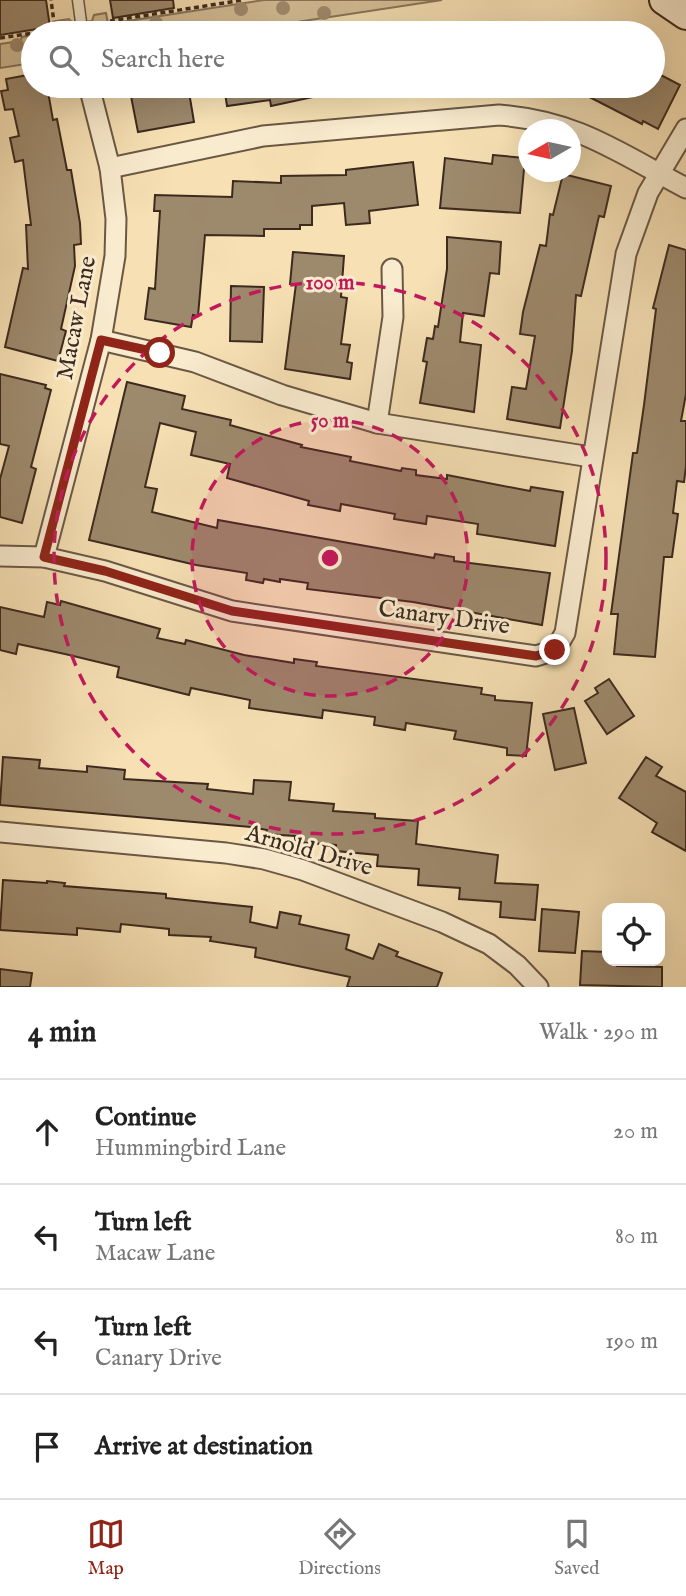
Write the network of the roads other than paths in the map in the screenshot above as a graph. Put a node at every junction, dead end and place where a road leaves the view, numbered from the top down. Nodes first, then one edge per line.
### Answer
1 (78, 0) edge
2 (664, 0) edge
3 (686, 15) edge
4 (81, 21) edge
5 (92, 98) edge
6 (686, 130) edge
7 (110, 168) junction
8 (659, 174) junction
9 (686, 187) edge
10 (392, 269) dead end
11 (101, 340) junction
12 (377, 423) junction
13 (591, 457) junction
14 (0, 556) edge
15 (44, 557) junction
16 (0, 832) edge
17 (538, 987) edge

1 - 4 lane
2 - 3 main road
5 - 7 street, Macaw Lane
6 - 8 street, Canary Drive
7 - 8 street
7 - 11 street, Macaw Lane
8 - 9 street
8 - 13 street, Canary Drive
10 - 12 street
11 - 12 street
11 - 15 street, Macaw Lane
12 - 13 street
13 - 15 street, Canary Drive
14 - 15 street, Canary Drive
16 - 17 street, Arnold Drive

